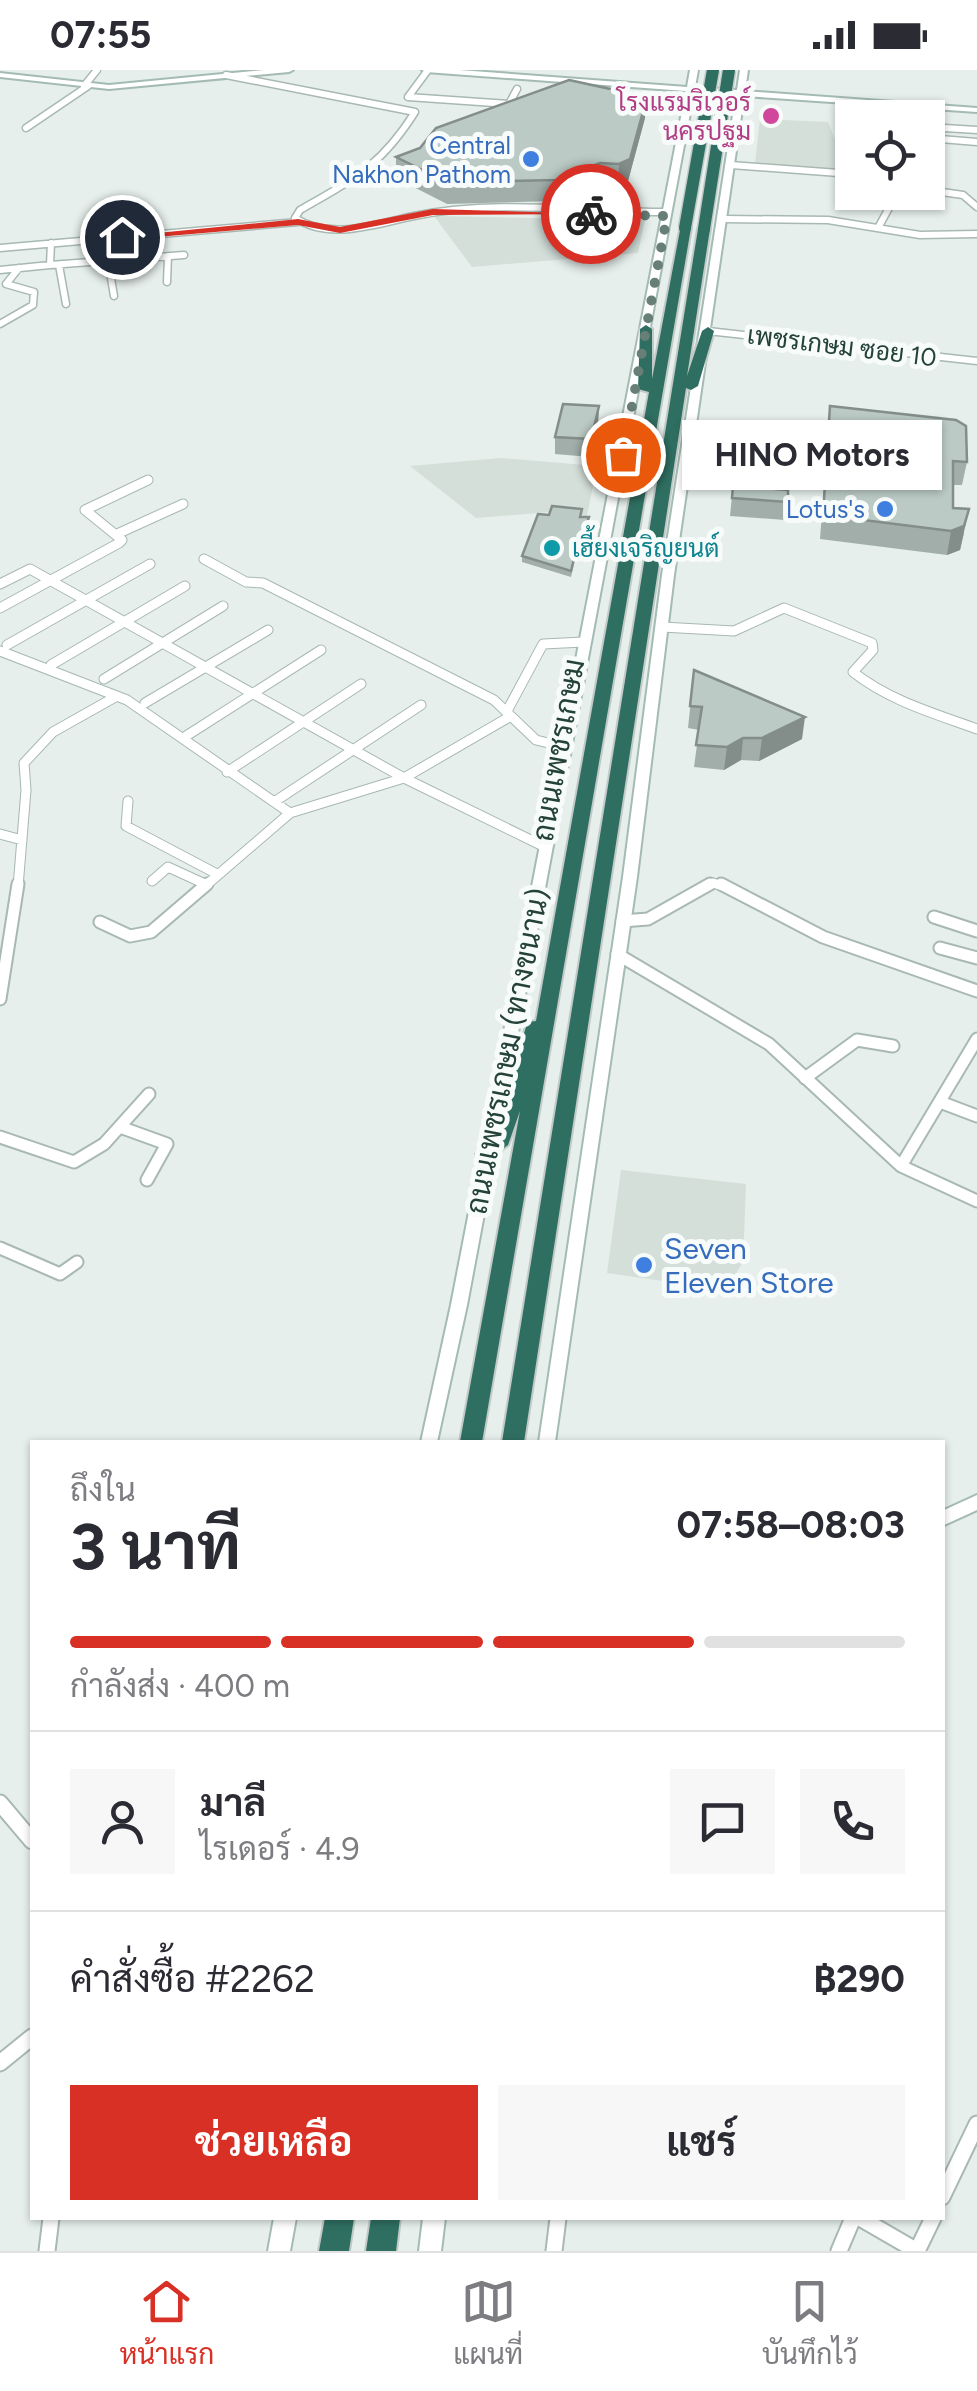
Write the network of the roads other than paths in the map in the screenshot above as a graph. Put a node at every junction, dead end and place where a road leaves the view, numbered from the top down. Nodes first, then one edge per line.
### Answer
1 (96, 70) edge
2 (289, 70) edge
3 (427, 70) edge
4 (694, 70) edge
5 (714, 70) edge
6 (729, 70) edge
7 (744, 70) edge
8 (248, 71) edge
9 (0, 74) edge
10 (226, 75) junction
11 (86, 86) junction
12 (516, 89) dead end
13 (691, 89) junction
14 (742, 94) junction
15 (443, 103) junction
16 (477, 107) dead end
17 (950, 108) junction
18 (977, 110) edge
19 (439, 114) dead end
20 (26, 128) dead end
21 (947, 128) junction
22 (977, 130) edge
23 (946, 139) joint
24 (977, 142) edge
25 (680, 152) junction
26 (733, 158) junction
27 (835, 173) edge
28 (945, 192) edge
29 (977, 207) edge
30 (888, 210) edge
31 (667, 214) junction
32 (724, 218) junction
33 (298, 222) junction
34 (878, 228) junction
35 (694, 229) junction
36 (977, 234) edge
37 (51, 243) junction
38 (0, 248) edge
39 (184, 254) dead end
40 (168, 256) junction
41 (108, 261) junction
42 (55, 265) junction
43 (19, 268) junction
44 (0, 270) edge
45 (167, 282) dead end
46 (3, 286) edge
47 (114, 296) dead end
48 (66, 304) dead end
49 (0, 324) edge
50 (646, 329) junction
51 (708, 331) junction
52 (977, 361) edge
53 (644, 451) junction
54 (670, 452) junction
55 (148, 480) dead end
56 (183, 504) dead end
57 (117, 534) junction
58 (204, 559) dead end
59 (150, 564) dead end
60 (48, 582) junction
61 (0, 584) edge
62 (185, 586) dead end
63 (86, 602) junction
64 (223, 606) dead end
65 (0, 608) edge
66 (124, 622) junction
67 (662, 627) junction
68 (268, 630) dead end
69 (584, 642) junction
70 (160, 645) junction
71 (4, 648) edge
72 (321, 650) dead end
73 (51, 665) dead end
74 (205, 668) junction
75 (104, 679) dead end
76 (361, 684) dead end
77 (254, 694) junction
78 (117, 696) junction
79 (145, 703) dead end
80 (421, 704) dead end
81 (509, 714) junction
82 (303, 722) junction
83 (976, 726) edge
84 (183, 738) junction
85 (565, 747) junction
86 (354, 749) junction
87 (228, 772) junction
88 (404, 778) junction
89 (128, 801) dead end
90 (274, 802) junction
91 (290, 813) junction
92 (0, 834) edge
93 (22, 840) junction
94 (545, 847) junction
95 (217, 874) junction
96 (152, 881) dead end
97 (205, 884) junction
98 (934, 917) dead end
99 (622, 921) junction
100 (100, 922) dead end
101 (977, 932) edge
102 (940, 948) dead end
103 (617, 954) junction
104 (977, 958) edge
105 (977, 991) edge
106 (0, 998) edge
107 (551, 1000) junction
108 (977, 1039) edge
109 (893, 1046) dead end
110 (805, 1078) junction
111 (149, 1094) dead end
112 (940, 1102) junction
113 (977, 1116) edge
114 (120, 1127) junction
115 (0, 1137) edge
116 (486, 1154) junction
117 (901, 1166) junction
118 (147, 1180) dead end
119 (977, 1201) edge
120 (0, 1248) edge
121 (77, 1262) dead end
122 (428, 1440) edge
123 (472, 1440) edge
124 (513, 1440) edge
125 (547, 1440) edge
126 (977, 1502) edge
127 (945, 1518) edge
128 (0, 1802) edge
129 (30, 1839) edge
130 (30, 2039) edge
131 (0, 2064) edge
132 (977, 2124) edge
133 (945, 2191) edge
134 (51, 2220) edge
135 (285, 2220) edge
136 (340, 2220) edge
137 (386, 2220) edge
138 (434, 2220) edge
139 (558, 2220) edge
140 (856, 2220) edge
141 (861, 2220) edge
142 (932, 2220) edge
143 (47, 2251) edge
144 (278, 2251) edge
145 (334, 2251) edge
146 (381, 2251) edge
147 (430, 2251) edge
148 (554, 2251) edge
149 (839, 2251) edge
150 (917, 2251) edge

1 - 11 street
2 - 8 main road
3 - 13 main road
3 - 15 street
4 - 13 main road, ถนนเพชรเกษม (ทางขนาน)
5 - 35 highway, ถนนเพชรเกษม, bridge
6 - 35 highway, ถนนเพชรเกษม, bridge
7 - 14 main road
8 - 10 main road
9 - 11 main road
10 - 11 main road
10 - 33 street
11 - 20 street
12 - 15 street
13 - 14 main road
13 - 25 main road, ถนนเพชรเกษม (ทางขนาน)
14 - 17 main road
14 - 26 main road
15 - 16 street
15 - 19 street
17 - 18 main road
17 - 21 street
21 - 22 street
21 - 23 street
23 - 24 street
25 - 26 main road
25 - 31 main road, ถนนเพชรเกษม (ทางขนาน)
26 - 27 street
26 - 32 main road
28 - 29 street
30 - 34 street
31 - 33 street
31 - 50 main road, ถนนเพชรเกษม (ทางขนาน)
32 - 34 street
32 - 51 main road
33 - 37 street
34 - 36 street
35 - 53 highway, ถนนเพชรเกษม
35 - 54 highway, ถนนเพชรเกษม
37 - 38 street
37 - 42 street
39 - 40 street
40 - 41 street
40 - 45 street
41 - 42 street
41 - 47 street
42 - 43 street
42 - 48 street
43 - 44 street
43 - 46 street
46 - 49 street
50 - 53 highway
50 - 69 main road, ถนนเพชรเกษม (ทางขนาน)
51 - 52 street, เพชรเกษม ซอย 10
51 - 54 highway
51 - 67 main road
53 - 107 highway, ถนนเพชรเกษม
54 - 124 highway, ถนนเพชรเกษม
55 - 57 street
56 - 57 street
57 - 60 street
58 - 81 street
59 - 63 street
60 - 61 street
60 - 63 street
60 - 65 street
62 - 66 street
63 - 66 street
63 - 71 street
64 - 70 street
66 - 70 street
66 - 73 street
67 - 83 street
67 - 99 main road
68 - 74 street
69 - 81 street
69 - 85 main road, ถนนเพชรเกษม (ทางขนาน)
70 - 74 street
70 - 75 street
71 - 78 street
72 - 77 street
74 - 77 street
74 - 79 street
76 - 82 street
77 - 82 street
77 - 84 street
78 - 84 street
78 - 93 street
80 - 86 street
81 - 85 street
81 - 88 street
82 - 86 street
82 - 87 street
84 - 87 street
85 - 94 main road, ถนนเพชรเกษม (ทางขนาน)
86 - 88 street
86 - 90 street
87 - 90 street
88 - 91 street
88 - 94 street
89 - 95 street
90 - 91 street
91 - 95 street
92 - 93 street
93 - 106 street
94 - 116 main road, ถนนเพชรเกษม (ทางขนาน)
95 - 97 street
96 - 97 street
97 - 100 street
98 - 101 street
99 - 103 main road
99 - 105 street
102 - 104 street
103 - 110 street
103 - 125 main road
107 - 116 highway
107 - 123 highway, ถนนเพชรเกษม
108 - 112 street
109 - 110 street
110 - 117 street
111 - 114 street
112 - 113 street
112 - 117 street
114 - 115 street
114 - 118 street
116 - 122 main road, ถนนเพชรเกษม (ทางขนาน)
117 - 119 street
120 - 121 street
126 - 127 main road
128 - 129 street
130 - 131 street
132 - 133 street
134 - 143 street
135 - 144 main road
136 - 145 highway
137 - 146 highway
138 - 147 main road
139 - 148 street
140 - 149 street
141 - 150 street
142 - 150 street

